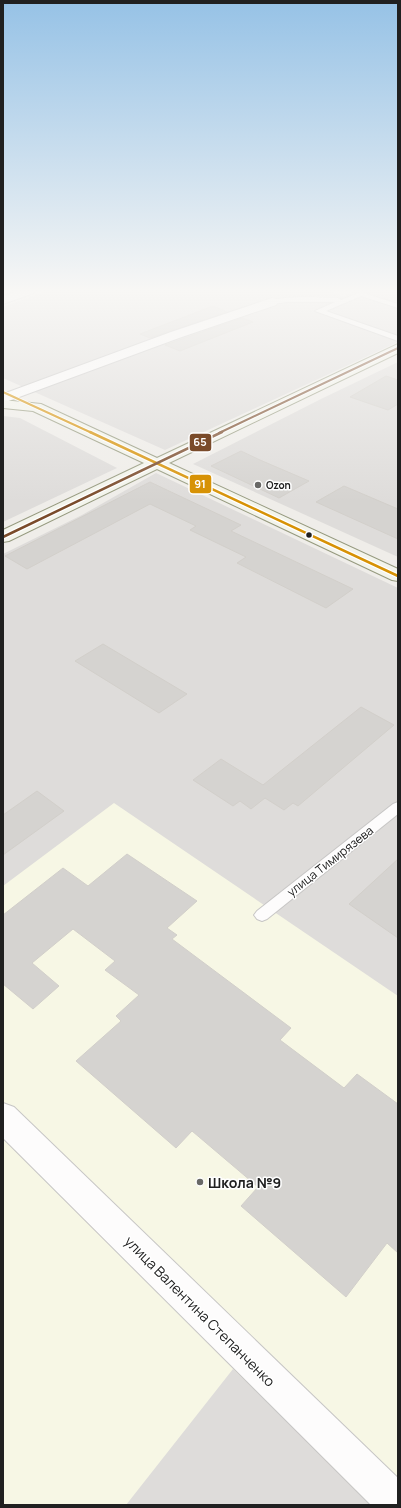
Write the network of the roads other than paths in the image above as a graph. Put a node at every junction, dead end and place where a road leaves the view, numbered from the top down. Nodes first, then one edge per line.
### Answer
1 (104, 361) edge
2 (370, 361) edge
3 (5, 398) edge
4 (155, 464) junction
5 (3, 537) edge
6 (398, 576) edge
7 (398, 807) edge
8 (262, 915) dead end
9 (3, 1117) edge
10 (398, 1505) edge

1 - 3 street
2 - 4 street
3 - 4 street
4 - 5 street
4 - 6 street
7 - 8 lane, улица Тимирязева
9 - 10 street, улица Валентина Степанченко

